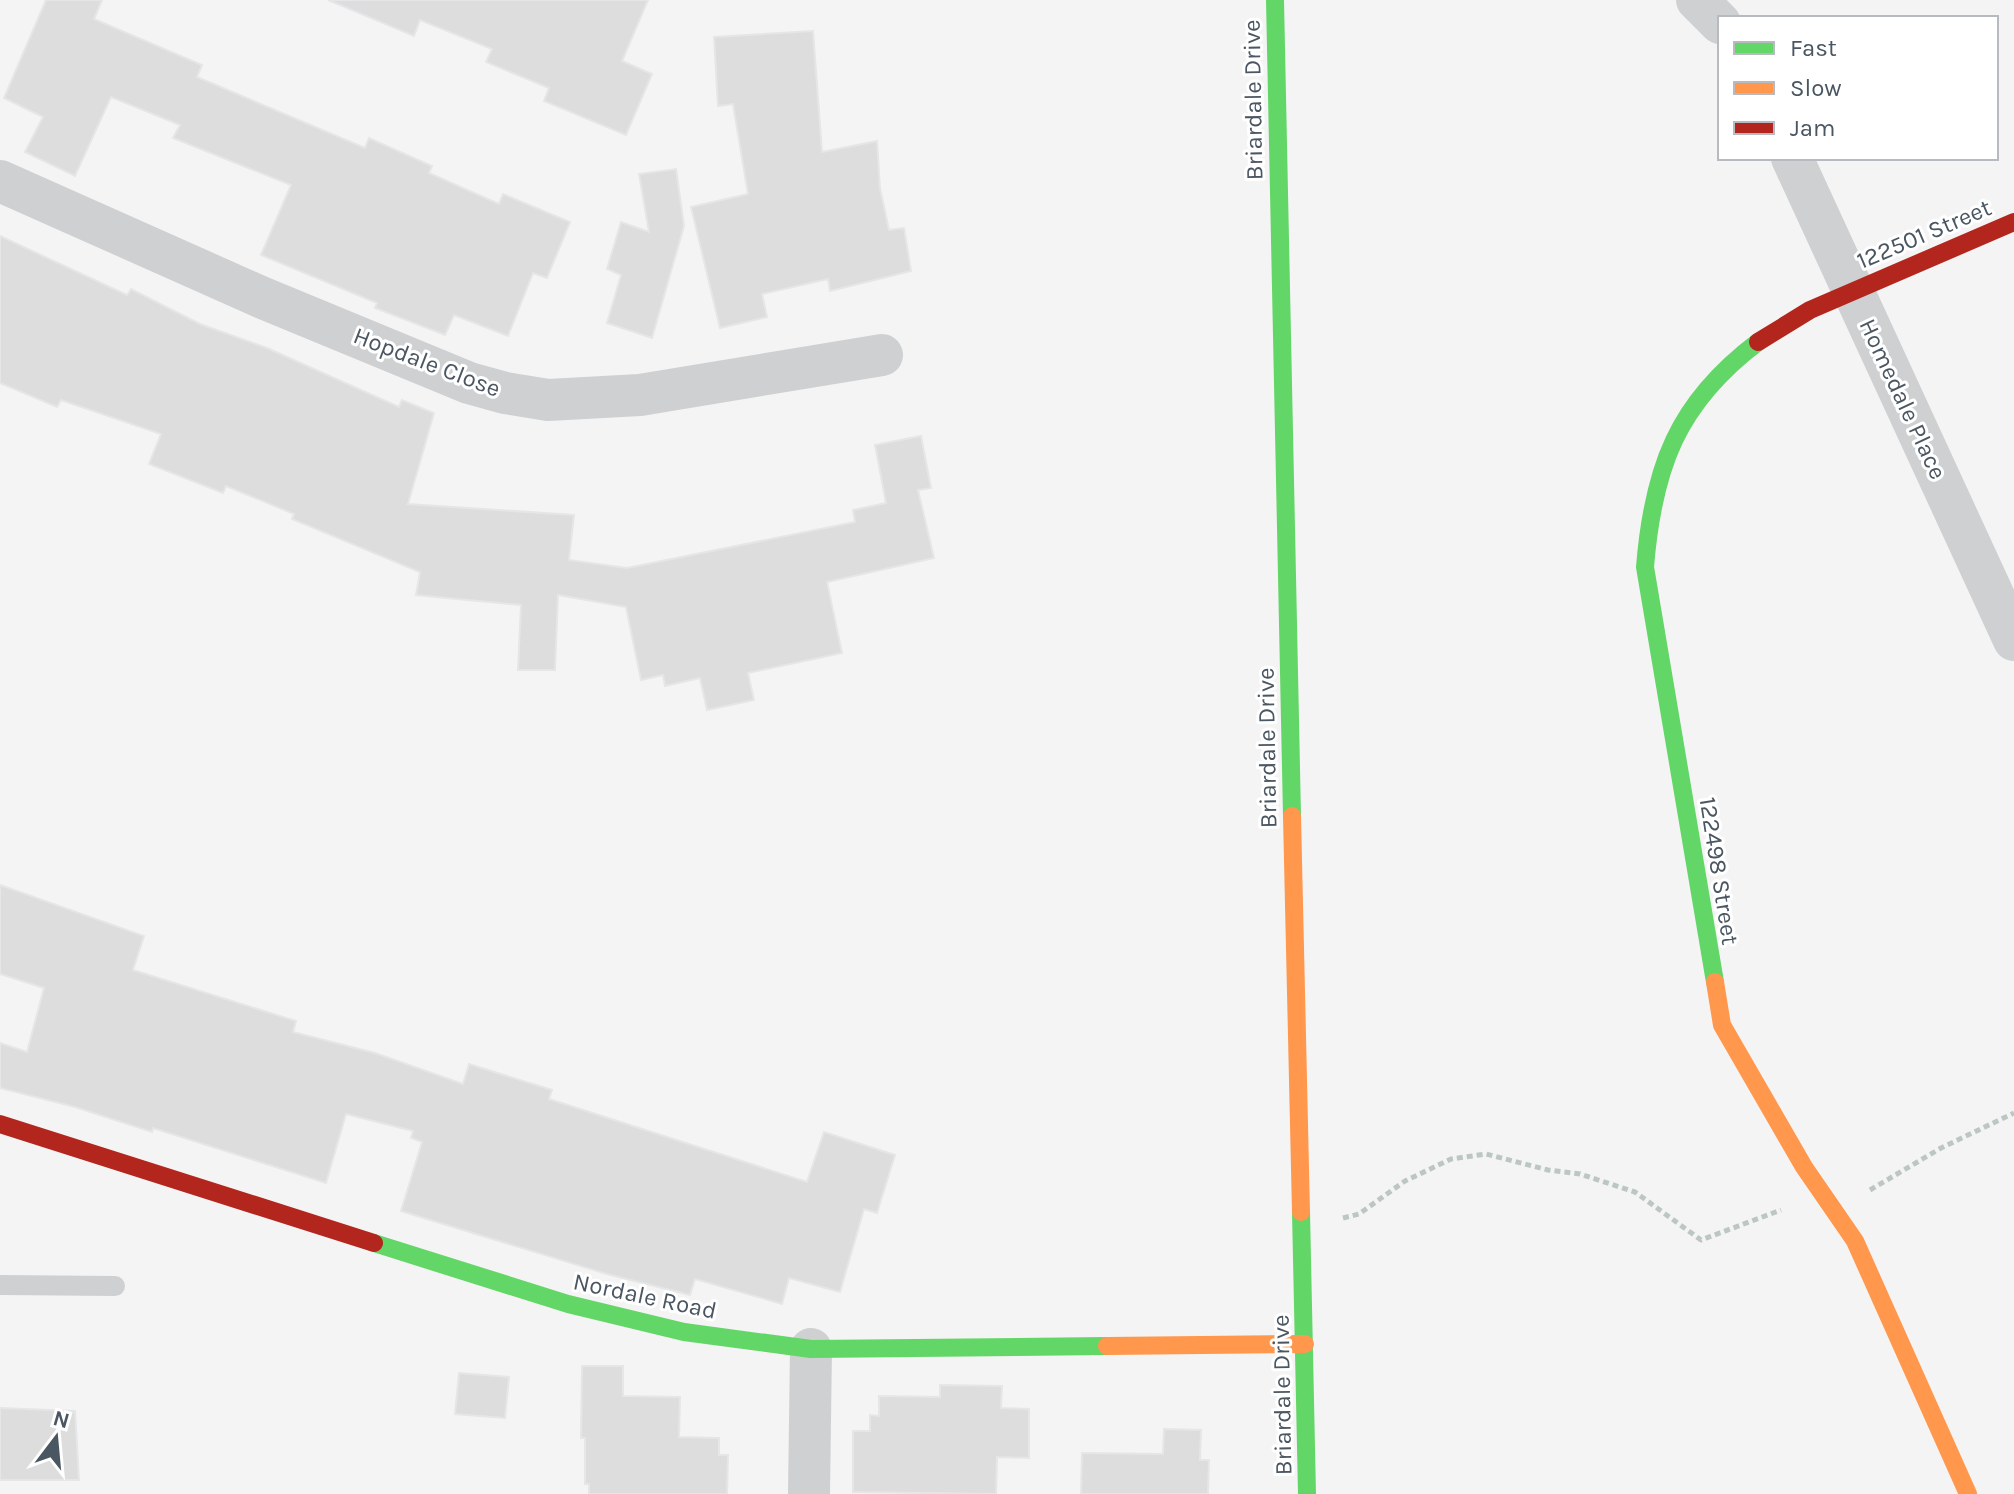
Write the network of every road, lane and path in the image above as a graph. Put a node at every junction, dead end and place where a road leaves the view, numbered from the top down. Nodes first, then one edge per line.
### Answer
1 (1275, 0) edge
2 (1697, 0) edge
3 (1718, 21) edge
4 (1793, 160) edge
5 (0, 181) edge
6 (2014, 222) edge
7 (1853, 290) junction
8 (882, 355) dead end
9 (2014, 640) edge
10 (2014, 1113) edge
11 (0, 1124) edge
12 (1823, 1194) junction
13 (1834, 1211) junction
14 (1303, 1227) junction
15 (0, 1285) edge
16 (115, 1286) dead end
17 (1305, 1344) junction
18 (811, 1349) junction
19 (809, 1494) edge
20 (1307, 1494) edge
21 (1968, 1494) edge

1 - 14 street, Briardale Drive
2 - 3 street
4 - 7 street, Homedale Place
5 - 8 street, Hopdale Close
6 - 7 street, 122501 Street
7 - 9 street, Homedale Place
7 - 12 street, 122498 Street
10 - 13 path
11 - 18 street, Nordale Road
12 - 13 street, 122498 Street
12 - 14 path
13 - 21 street, 122498 Street
14 - 17 street, Briardale Drive
15 - 16 lane
17 - 18 street, Nordale Road
17 - 20 street, Briardale Drive
18 - 19 street

